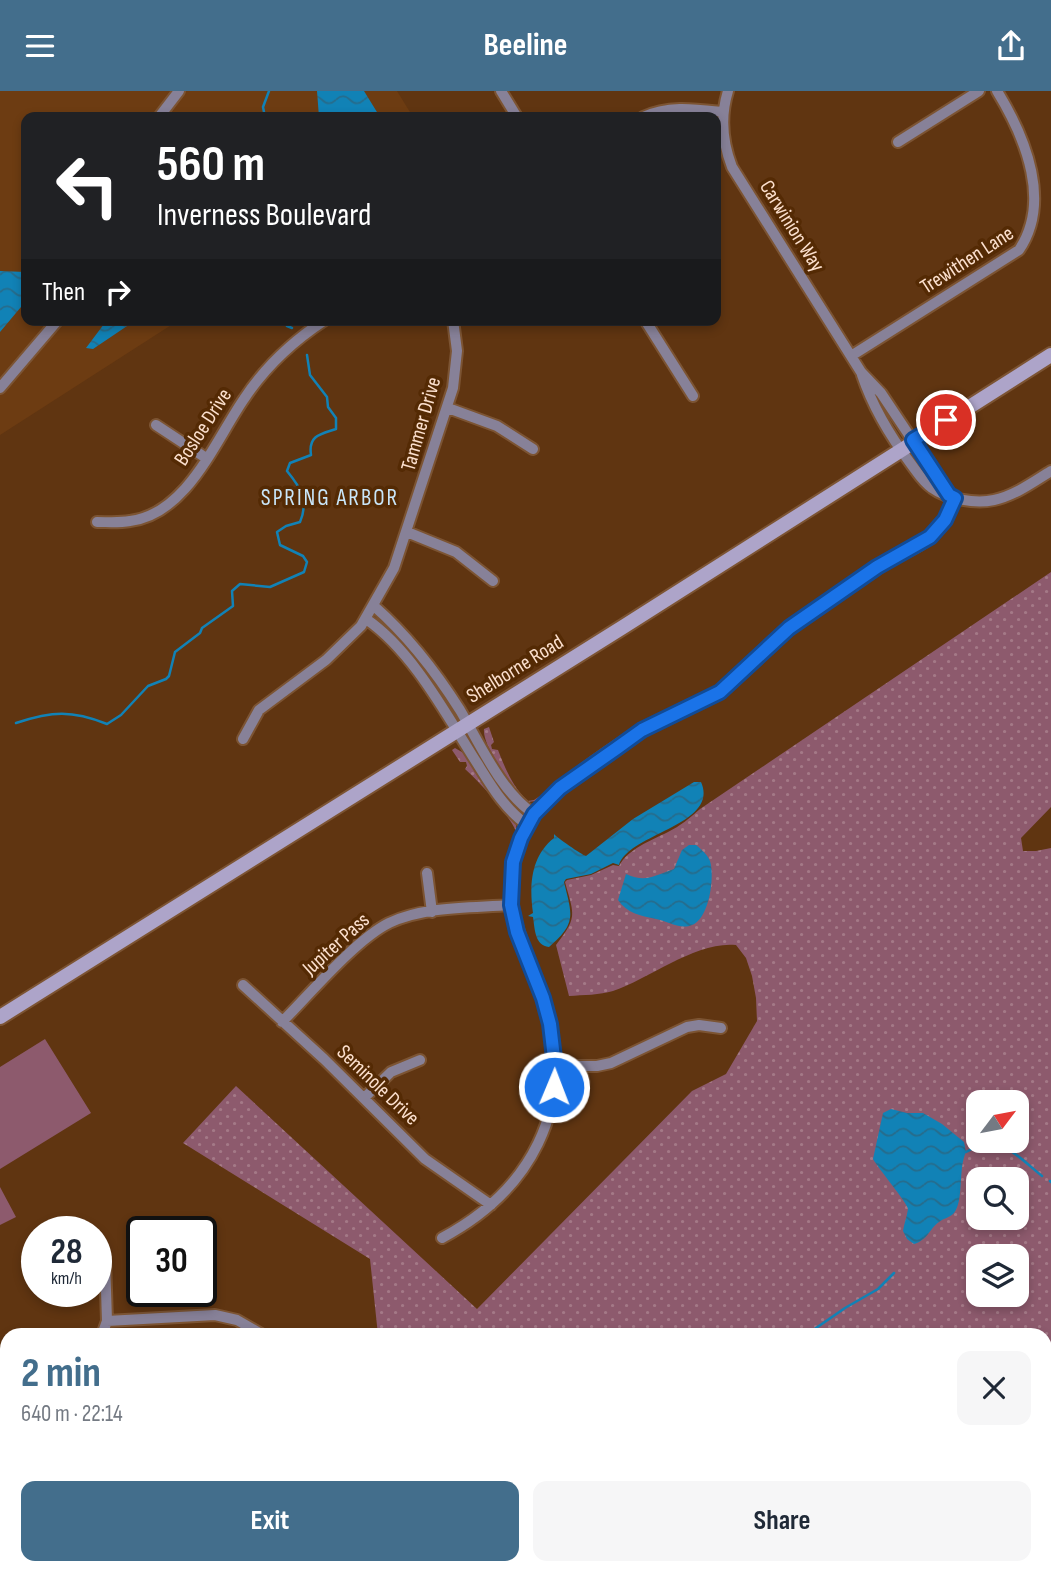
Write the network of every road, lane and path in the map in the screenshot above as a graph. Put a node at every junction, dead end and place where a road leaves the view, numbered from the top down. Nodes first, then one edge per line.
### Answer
1 (179, 91) edge
2 (501, 91) edge
3 (728, 91) edge
4 (979, 91) edge
5 (997, 91) edge
6 (163, 112) edge
7 (514, 112) edge
8 (657, 112) edge
9 (722, 112) junction
10 (898, 142) dead end
11 (1042, 164) dead end
12 (1042, 226) dead end
13 (53, 326) edge
14 (317, 326) edge
15 (454, 326) edge
16 (649, 326) edge
17 (1051, 355) edge
18 (851, 356) junction
19 (861, 372) junction
20 (0, 388) edge
21 (692, 396) dead end
22 (449, 408) junction
23 (156, 425) dead end
24 (913, 440) junction
25 (533, 449) dead end
26 (900, 449) junction
27 (206, 458) junction
28 (1051, 471) edge
29 (952, 496) junction
30 (97, 522) dead end
31 (407, 532) junction
32 (493, 581) dead end
33 (371, 613) junction
34 (462, 727) junction
35 (243, 739) dead end
36 (534, 814) junction
37 (527, 825) junction
38 (427, 873) dead end
39 (511, 905) junction
40 (432, 912) junction
41 (243, 985) dead end
42 (0, 1017) edge
43 (282, 1022) junction
44 (721, 1028) dead end
45 (420, 1060) dead end
46 (554, 1066) junction
47 (364, 1098) junction
48 (491, 1205) junction
49 (442, 1238) dead end
50 (107, 1307) edge
51 (107, 1321) junction
52 (104, 1328) edge
53 (251, 1328) edge

1 - 6 street
2 - 7 street
3 - 9 street, Carwinion Way
4 - 10 street
5 - 11 street
8 - 9 street
9 - 18 street, Carwinion Way
12 - 18 street, Trewithen Lane
13 - 20 street
14 - 27 street, Bosloe Drive
15 - 22 street, Tammer Drive
16 - 21 street
17 - 24 street, Shelborne Road
18 - 19 street, Carwinion Way
19 - 24 street, Carwinion Way
19 - 26 street, Carwinion Way
22 - 25 street
22 - 31 street, Tammer Drive
23 - 27 street
24 - 26 street, Shelborne Road
24 - 29 street, Carwinion Way
26 - 29 street, Carwinion Way
26 - 34 street, Shelborne Road
27 - 30 street, Bosloe Drive
28 - 29 street
29 - 36 street
31 - 32 street
31 - 33 street, Tammer Drive
33 - 34 street
33 - 35 street, Tammer Drive
34 - 36 street
34 - 37 street
34 - 42 street, Shelborne Road
36 - 37 street
37 - 39 street
38 - 40 street
39 - 40 street, Jupiter Pass
39 - 46 street
40 - 43 street, Jupiter Pass
41 - 43 street, Seminole Drive
43 - 47 street, Seminole Drive
44 - 46 street
45 - 47 street
46 - 48 street
47 - 48 street, Seminole Drive
48 - 49 street
50 - 51 street
51 - 52 street
51 - 53 street

